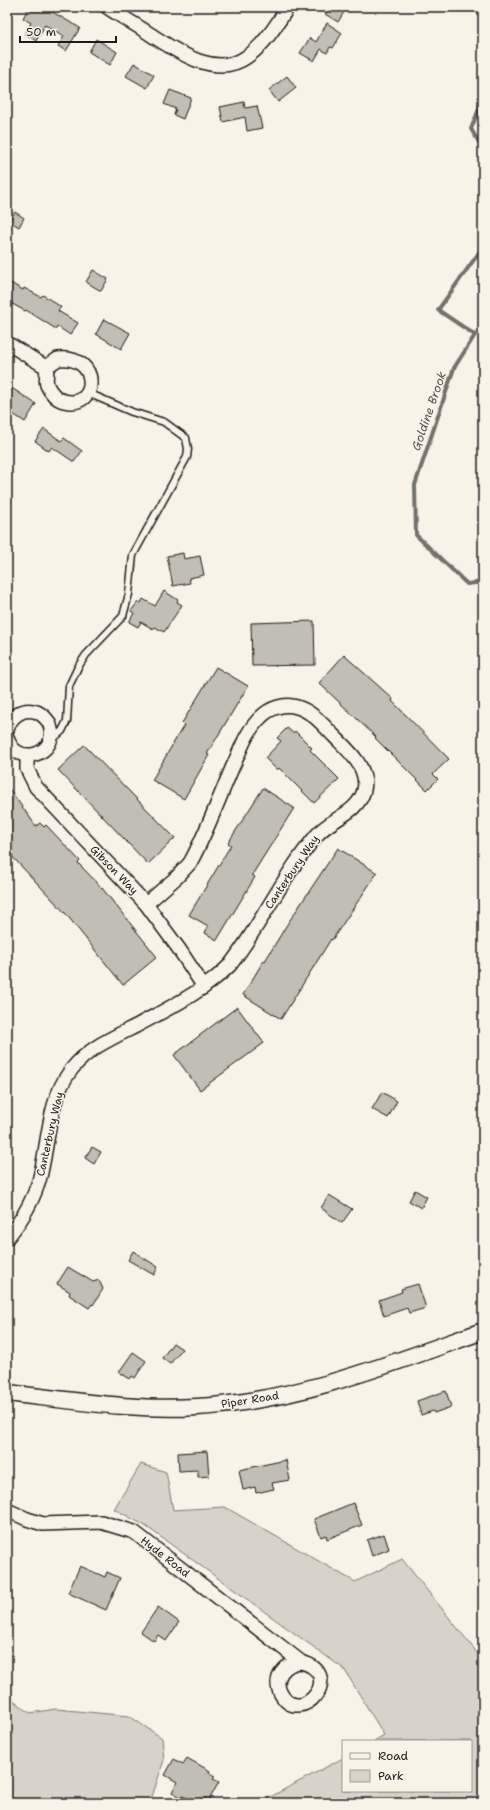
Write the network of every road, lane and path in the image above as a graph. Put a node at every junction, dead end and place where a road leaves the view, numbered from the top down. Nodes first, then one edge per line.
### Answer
1 (107, 7) edge
2 (288, 7) edge
3 (7, 343) edge
4 (46, 367) junction
5 (88, 393) junction
6 (7, 730) edge
7 (7, 737) edge
8 (49, 743) junction
9 (27, 755) junction
10 (146, 904) junction
11 (204, 987) junction
12 (7, 1238) edge
13 (483, 1331) edge
14 (7, 1393) edge
15 (7, 1510) edge
16 (301, 1662) dead end

1 - 2 street
3 - 4 street
4 - 5 street
4 - 5 street
5 - 8 lane
6 - 8 street
7 - 9 street
8 - 9 street
9 - 10 street, Gibson Way
10 - 11 street, Gibson Way
10 - 11 street, Canterbury Way
11 - 12 street, Canterbury Way
13 - 14 street, Piper Road
15 - 16 street, Hyde Road

